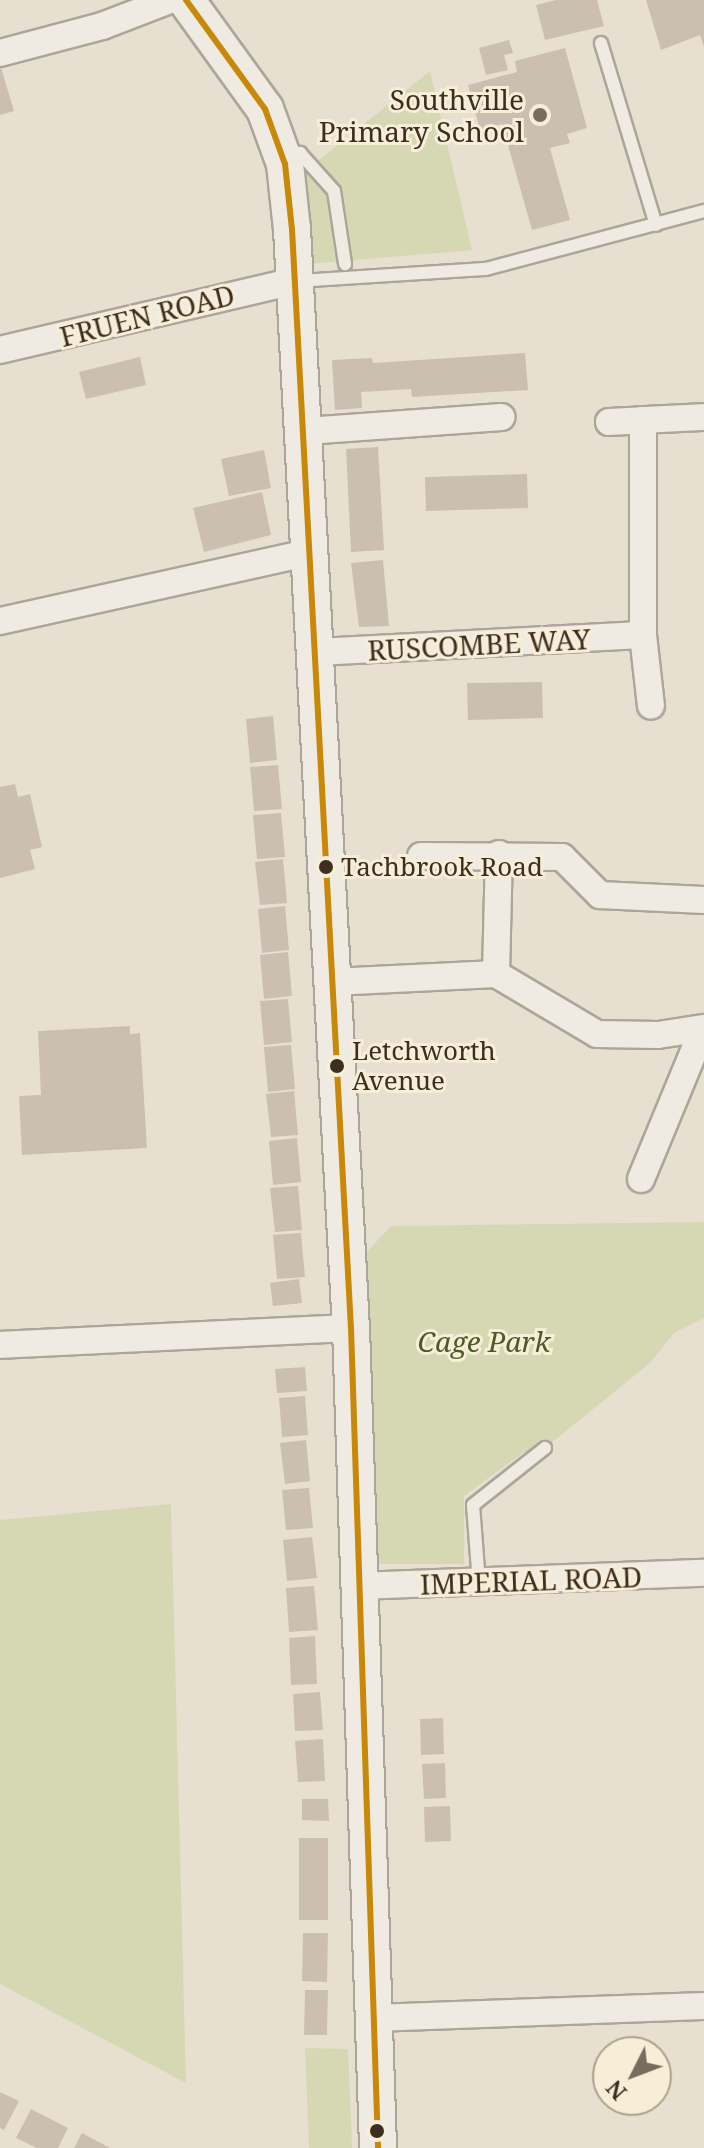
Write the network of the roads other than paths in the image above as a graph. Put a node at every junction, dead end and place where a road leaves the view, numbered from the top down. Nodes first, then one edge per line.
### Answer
1 (170, 0) edge
2 (186, 0) edge
3 (601, 43) dead end
4 (0, 53) edge
5 (285, 164) junction
6 (704, 211) edge
7 (656, 225) junction
8 (345, 264) dead end
9 (294, 281) junction
10 (0, 350) edge
11 (501, 417) dead end
12 (704, 417) edge
13 (643, 420) junction
14 (609, 422) dead end
15 (306, 431) junction
16 (311, 552) junction
17 (0, 621) edge
18 (643, 635) junction
19 (316, 652) junction
20 (651, 706) dead end
21 (499, 854) junction
22 (421, 856) dead end
23 (704, 900) edge
24 (496, 974) junction
25 (332, 982) junction
26 (703, 1029) edge
27 (641, 1179) dead end
28 (351, 1328) junction
29 (0, 1345) edge
30 (545, 1448) dead end
31 (704, 1573) edge
32 (479, 1583) junction
33 (358, 1586) junction
34 (704, 2006) edge
35 (373, 2018) junction
36 (378, 2148) edge

1 - 4 street
2 - 5 main road
3 - 7 lane
5 - 8 lane
5 - 9 main road
6 - 7 lane
7 - 9 lane
9 - 10 street, FRUEN ROAD
9 - 15 main road
11 - 15 street
12 - 13 street
13 - 14 street
13 - 18 street
15 - 16 main road
16 - 17 street
16 - 19 main road
18 - 19 street, RUSCOMBE WAY
18 - 20 street
19 - 25 main road
21 - 22 street
21 - 23 street
21 - 24 street
24 - 25 street
24 - 26 street
25 - 28 main road
26 - 27 street
28 - 29 street
28 - 33 main road
30 - 32 lane
31 - 32 street, IMPERIAL ROAD
32 - 33 street, IMPERIAL ROAD
33 - 35 main road
34 - 35 street
35 - 36 main road

